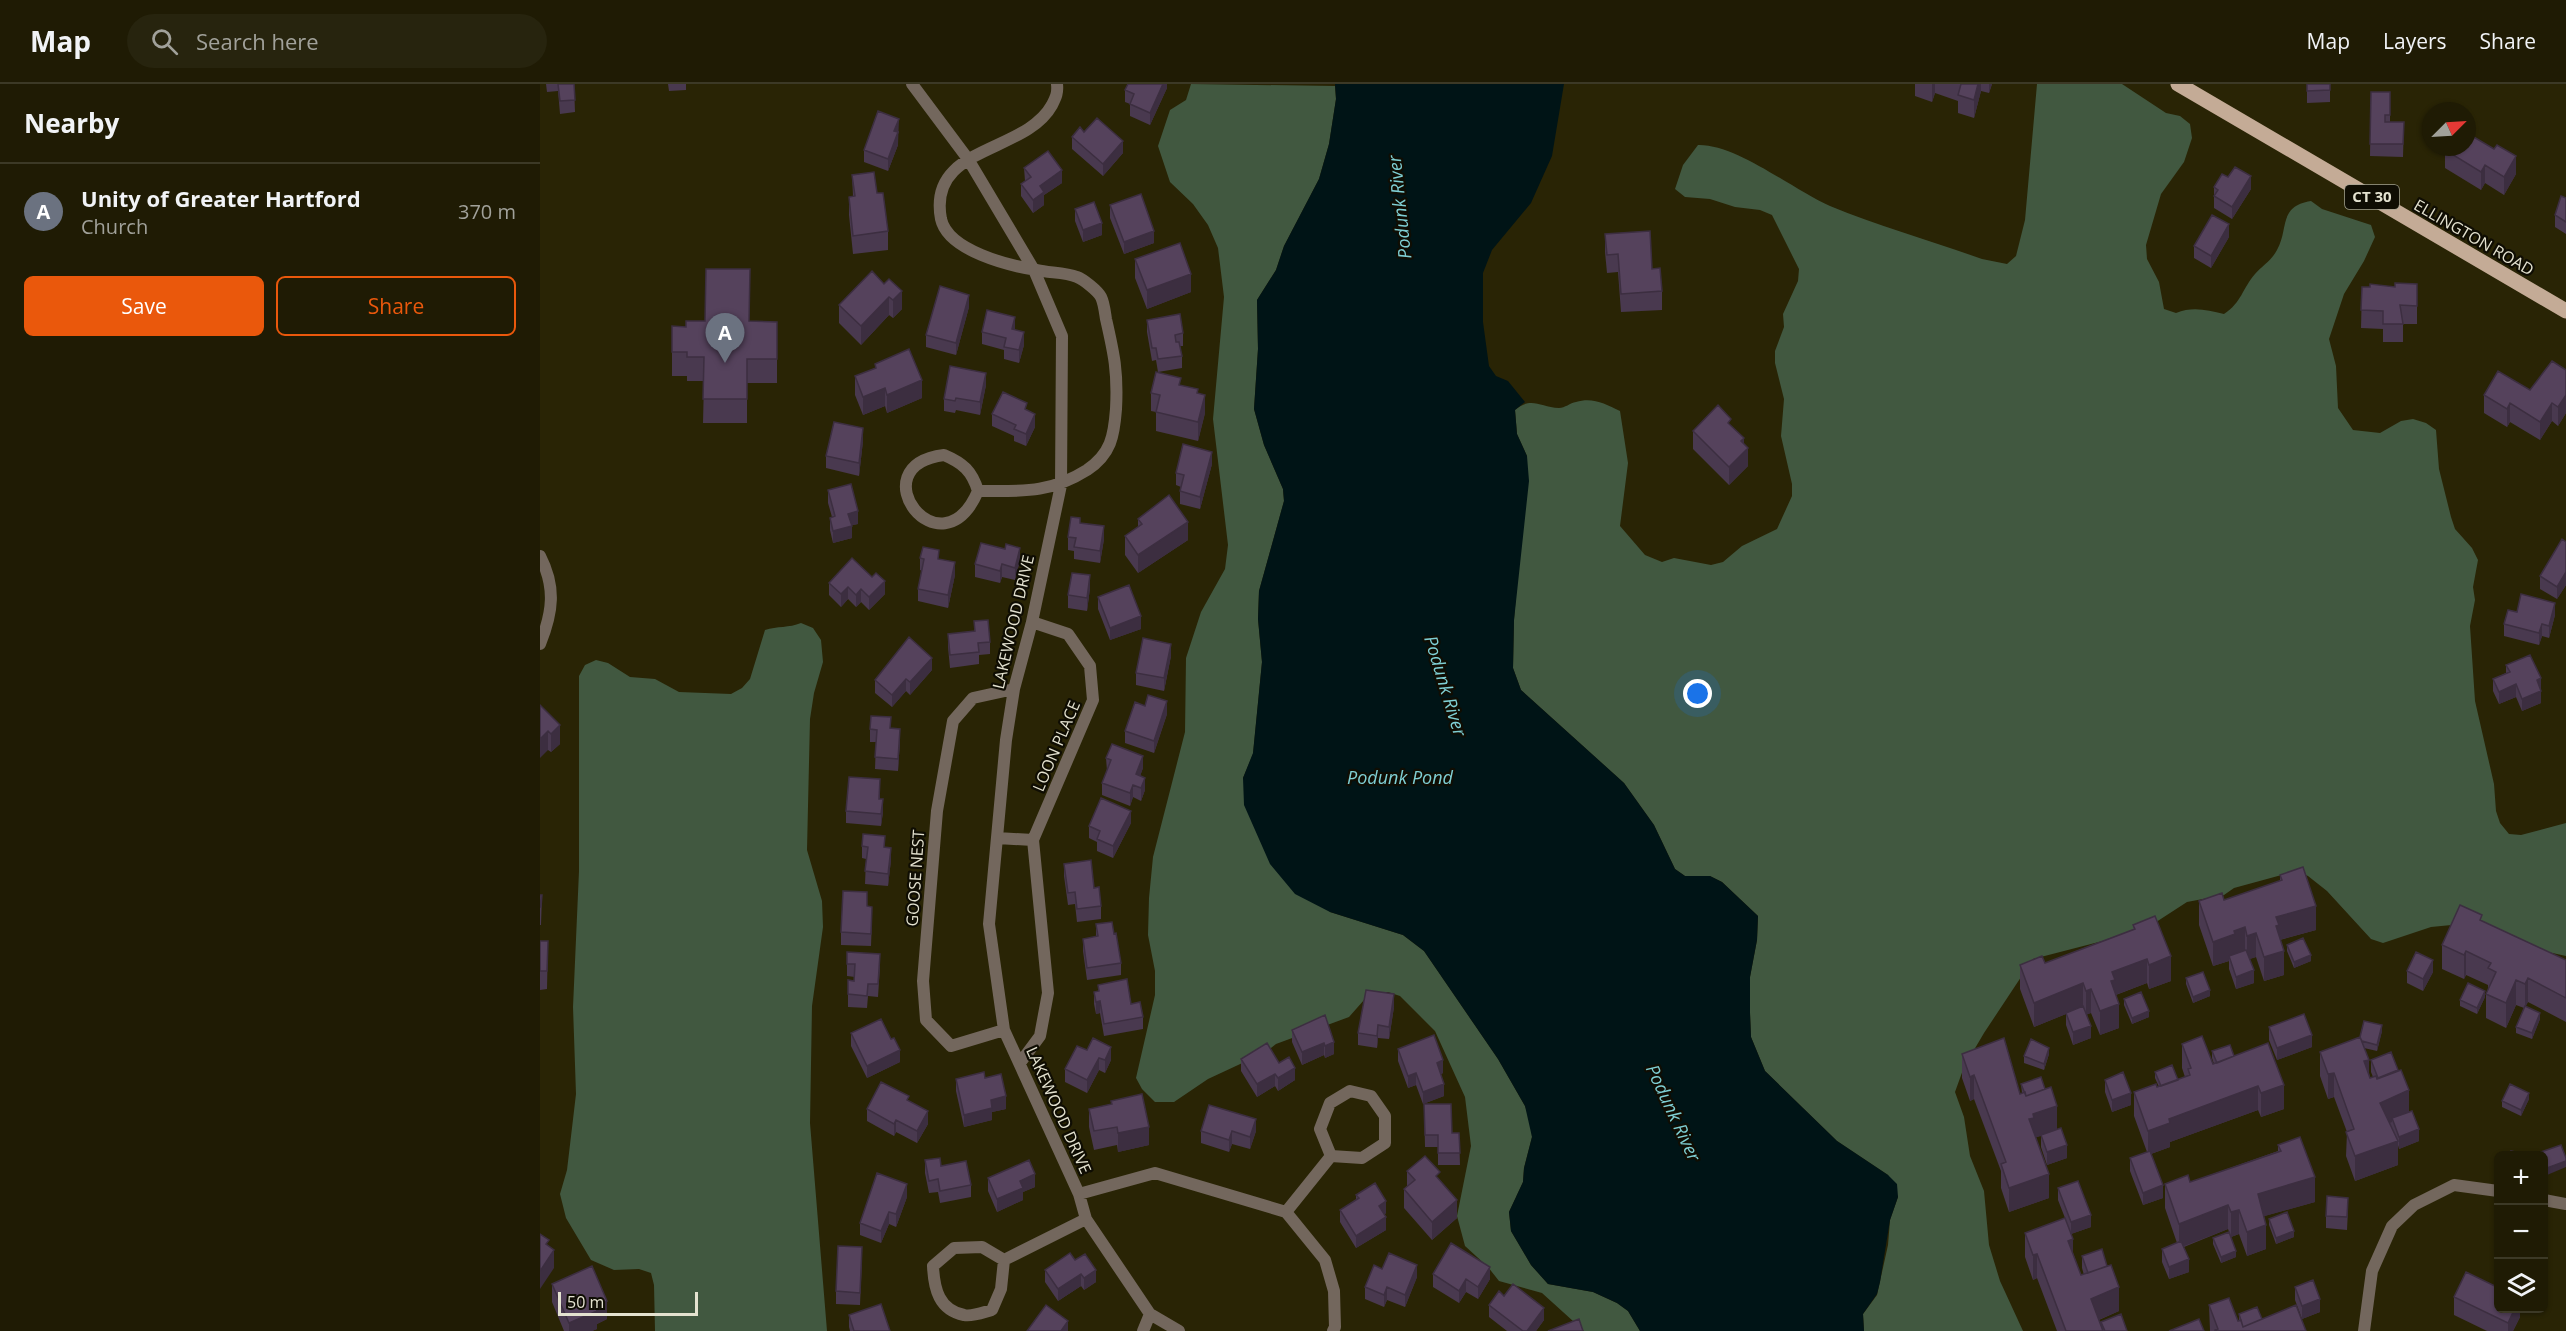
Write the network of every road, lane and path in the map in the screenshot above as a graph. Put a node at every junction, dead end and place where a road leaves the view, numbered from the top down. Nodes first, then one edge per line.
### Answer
1 (912, 84) edge
2 (1057, 84) edge
3 (2178, 84) edge
4 (968, 159) junction
5 (1034, 270) junction
6 (2566, 311) edge
7 (1061, 485) junction
8 (978, 491) junction
9 (540, 556) edge
10 (1032, 621) junction
11 (540, 644) edge
12 (1014, 689) junction
13 (997, 838) junction
14 (1033, 840) junction
15 (1004, 1030) junction
16 (1020, 1063) junction
17 (1331, 1156) junction
18 (2494, 1190) edge
19 (1079, 1194) junction
20 (2548, 1201) edge
21 (2566, 1204) edge
22 (1286, 1212) junction
23 (1086, 1219) junction
24 (1004, 1260) junction
25 (1150, 1314) junction
26 (1336, 1330) edge
27 (1143, 1331) edge
28 (1179, 1331) edge
29 (2364, 1331) edge

1 - 4 street, LAKEWOOD DRIVE
2 - 4 street
3 - 6 main road, ELLINGTON ROAD / CT 30
4 - 5 street, LAKEWOOD DRIVE
4 - 5 street
5 - 7 street, LAKEWOOD DRIVE
5 - 7 street
7 - 8 street
7 - 10 street, LAKEWOOD DRIVE
8 - 8 street
9 - 11 street
10 - 12 street, LAKEWOOD DRIVE
10 - 14 street, LOON PLACE
12 - 13 street, LAKEWOOD DRIVE
12 - 15 street, GOOSE NEST
13 - 14 street
13 - 15 street, LAKEWOOD DRIVE
14 - 16 street, LOON PLACE
15 - 16 street, LAKEWOOD DRIVE
16 - 19 street, LAKEWOOD DRIVE
17 - 17 street
17 - 22 street
18 - 29 street
19 - 22 street, LAKEWOOD DRIVE
19 - 23 street, LAKEWOOD DRIVE
20 - 21 street
22 - 26 street
23 - 24 street
23 - 25 street, LAKEWOOD DRIVE
24 - 24 street
25 - 27 street
25 - 28 street, LAKEWOOD DRIVE

